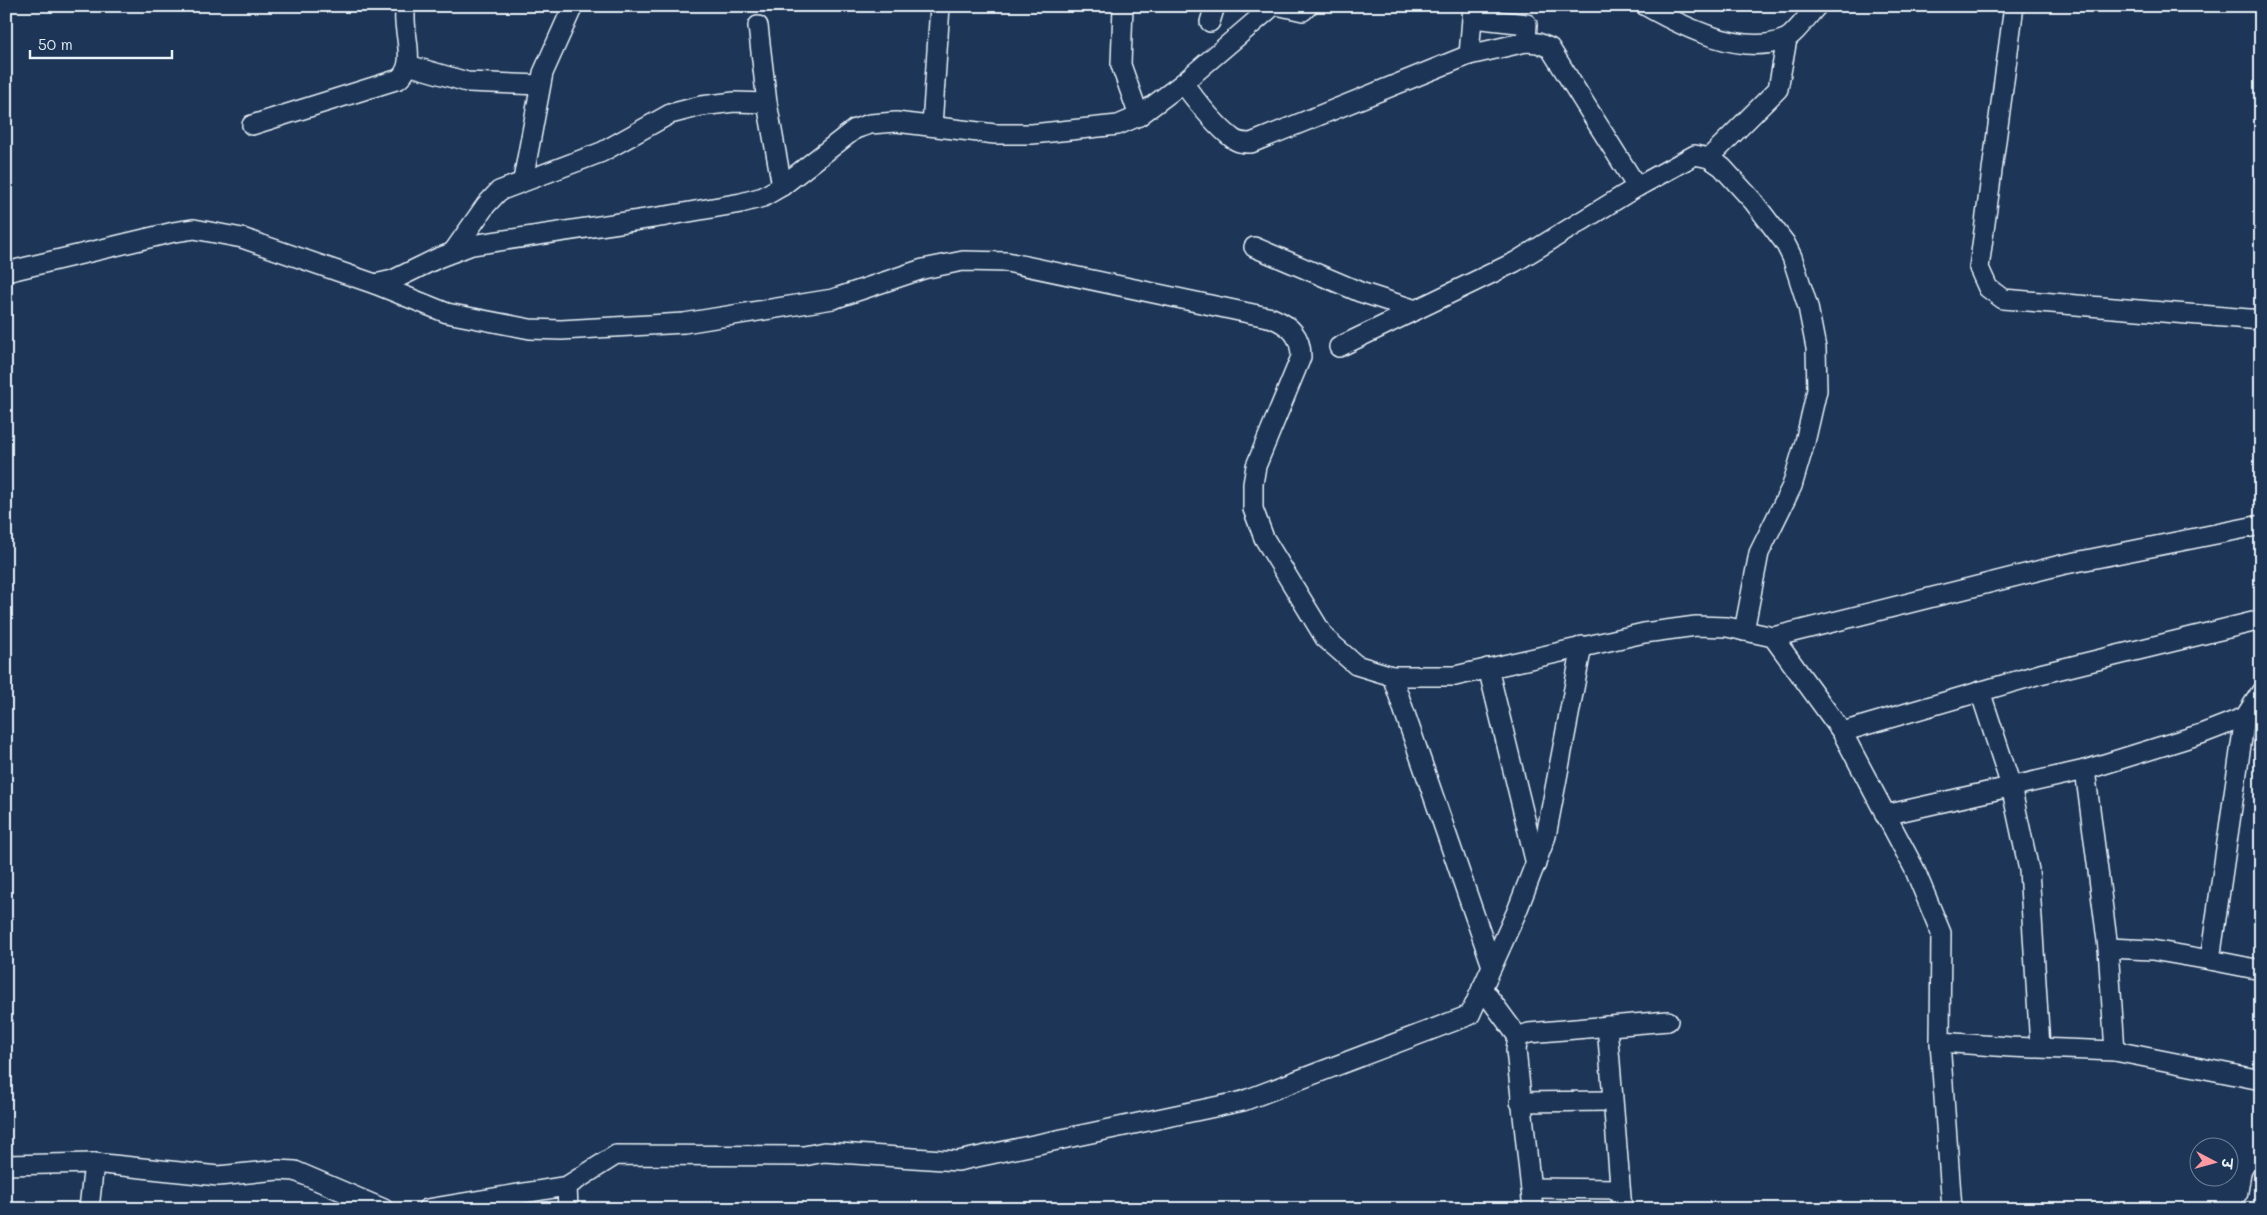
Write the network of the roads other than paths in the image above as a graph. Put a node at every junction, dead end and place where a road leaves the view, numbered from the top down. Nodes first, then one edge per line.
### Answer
1 (406, 6) edge
2 (573, 6) edge
3 (940, 6) edge
4 (1123, 6) edge
5 (1273, 6) edge
6 (1281, 6) edge
7 (1308, 6) edge
8 (1646, 6) edge
9 (2014, 6) edge
10 (1811, 8) edge
11 (1473, 12) edge
12 (758, 26) dead end
13 (1787, 39) junction
14 (1526, 42) junction
15 (1469, 54) junction
16 (408, 65) junction
17 (1183, 83) junction
18 (540, 85) junction
19 (767, 103) junction
20 (1139, 116) junction
21 (252, 125) dead end
22 (932, 126) junction
23 (1709, 158) junction
24 (523, 180) junction
25 (782, 186) junction
26 (1637, 187) junction
27 (1254, 247) dead end
28 (453, 252) junction
29 (6, 272) edge
30 (375, 284) junction
31 (1416, 310) junction
32 (2261, 320) edge
33 (1339, 347) dead end
34 (2261, 525) edge
35 (2261, 620) edge
36 (1744, 631) junction
37 (1773, 637) junction
38 (1582, 646) junction
39 (1488, 668) junction
40 (1392, 676) junction
41 (1980, 691) junction
42 (2261, 692) edge
43 (2252, 715) edge
44 (1842, 732) junction
45 (2085, 770) junction
46 (2011, 786) junction
47 (1885, 815) junction
48 (1536, 864) junction
49 (2108, 948) junction
50 (2210, 960) junction
51 (1492, 966) junction
52 (2261, 970) edge
53 (1482, 988) junction
54 (1668, 1021) dead end
55 (1606, 1026) junction
56 (1518, 1037) junction
57 (1940, 1042) junction
58 (2040, 1047) junction
59 (2115, 1050) junction
60 (2261, 1080) edge
61 (1611, 1101) junction
62 (1520, 1102) junction
63 (94, 1163) junction
64 (6, 1165) edge
65 (2261, 1178) edge
66 (567, 1186) junction
67 (1531, 1188) junction
68 (1620, 1189) junction
69 (89, 1209) edge
70 (384, 1209) edge
71 (427, 1209) edge
72 (568, 1209) edge
73 (1533, 1209) edge
74 (1622, 1209) edge
75 (1952, 1209) edge
76 (2251, 1209) edge

1 - 16 street
2 - 18 street
3 - 22 street
4 - 20 street
5 - 17 street
6 - 7 street
8 - 13 street
9 - 32 street
10 - 13 street
11 - 14 street
11 - 15 street
12 - 19 street
13 - 23 street
14 - 15 street
14 - 26 street
15 - 17 street
16 - 18 street
16 - 21 street
17 - 20 street
18 - 24 street
19 - 24 street
19 - 25 street
20 - 22 street
22 - 25 street
23 - 26 street
23 - 36 street
24 - 28 street
25 - 28 street
26 - 31 street
27 - 31 street
28 - 30 street
29 - 30 street
30 - 40 street
31 - 33 street
34 - 37 street
35 - 41 street
36 - 37 street
36 - 38 street
37 - 44 street
38 - 39 street
38 - 48 street
39 - 40 street
39 - 48 street
40 - 51 street
41 - 44 street
41 - 46 street
42 - 43 street
43 - 45 street
43 - 50 street
44 - 47 street
45 - 46 street
45 - 49 street
46 - 47 street
46 - 58 street
47 - 57 street
48 - 51 street
49 - 50 street
49 - 59 street
50 - 52 street
51 - 53 street
53 - 56 street
53 - 66 street
54 - 55 street
55 - 56 street
55 - 61 street
56 - 62 street
57 - 58 street
57 - 75 street
58 - 59 street
59 - 60 street
61 - 62 street
61 - 68 street
62 - 67 street
63 - 64 street
63 - 69 street
63 - 70 street
65 - 76 street
66 - 71 street
66 - 72 street
67 - 68 street
67 - 73 street
68 - 74 street

